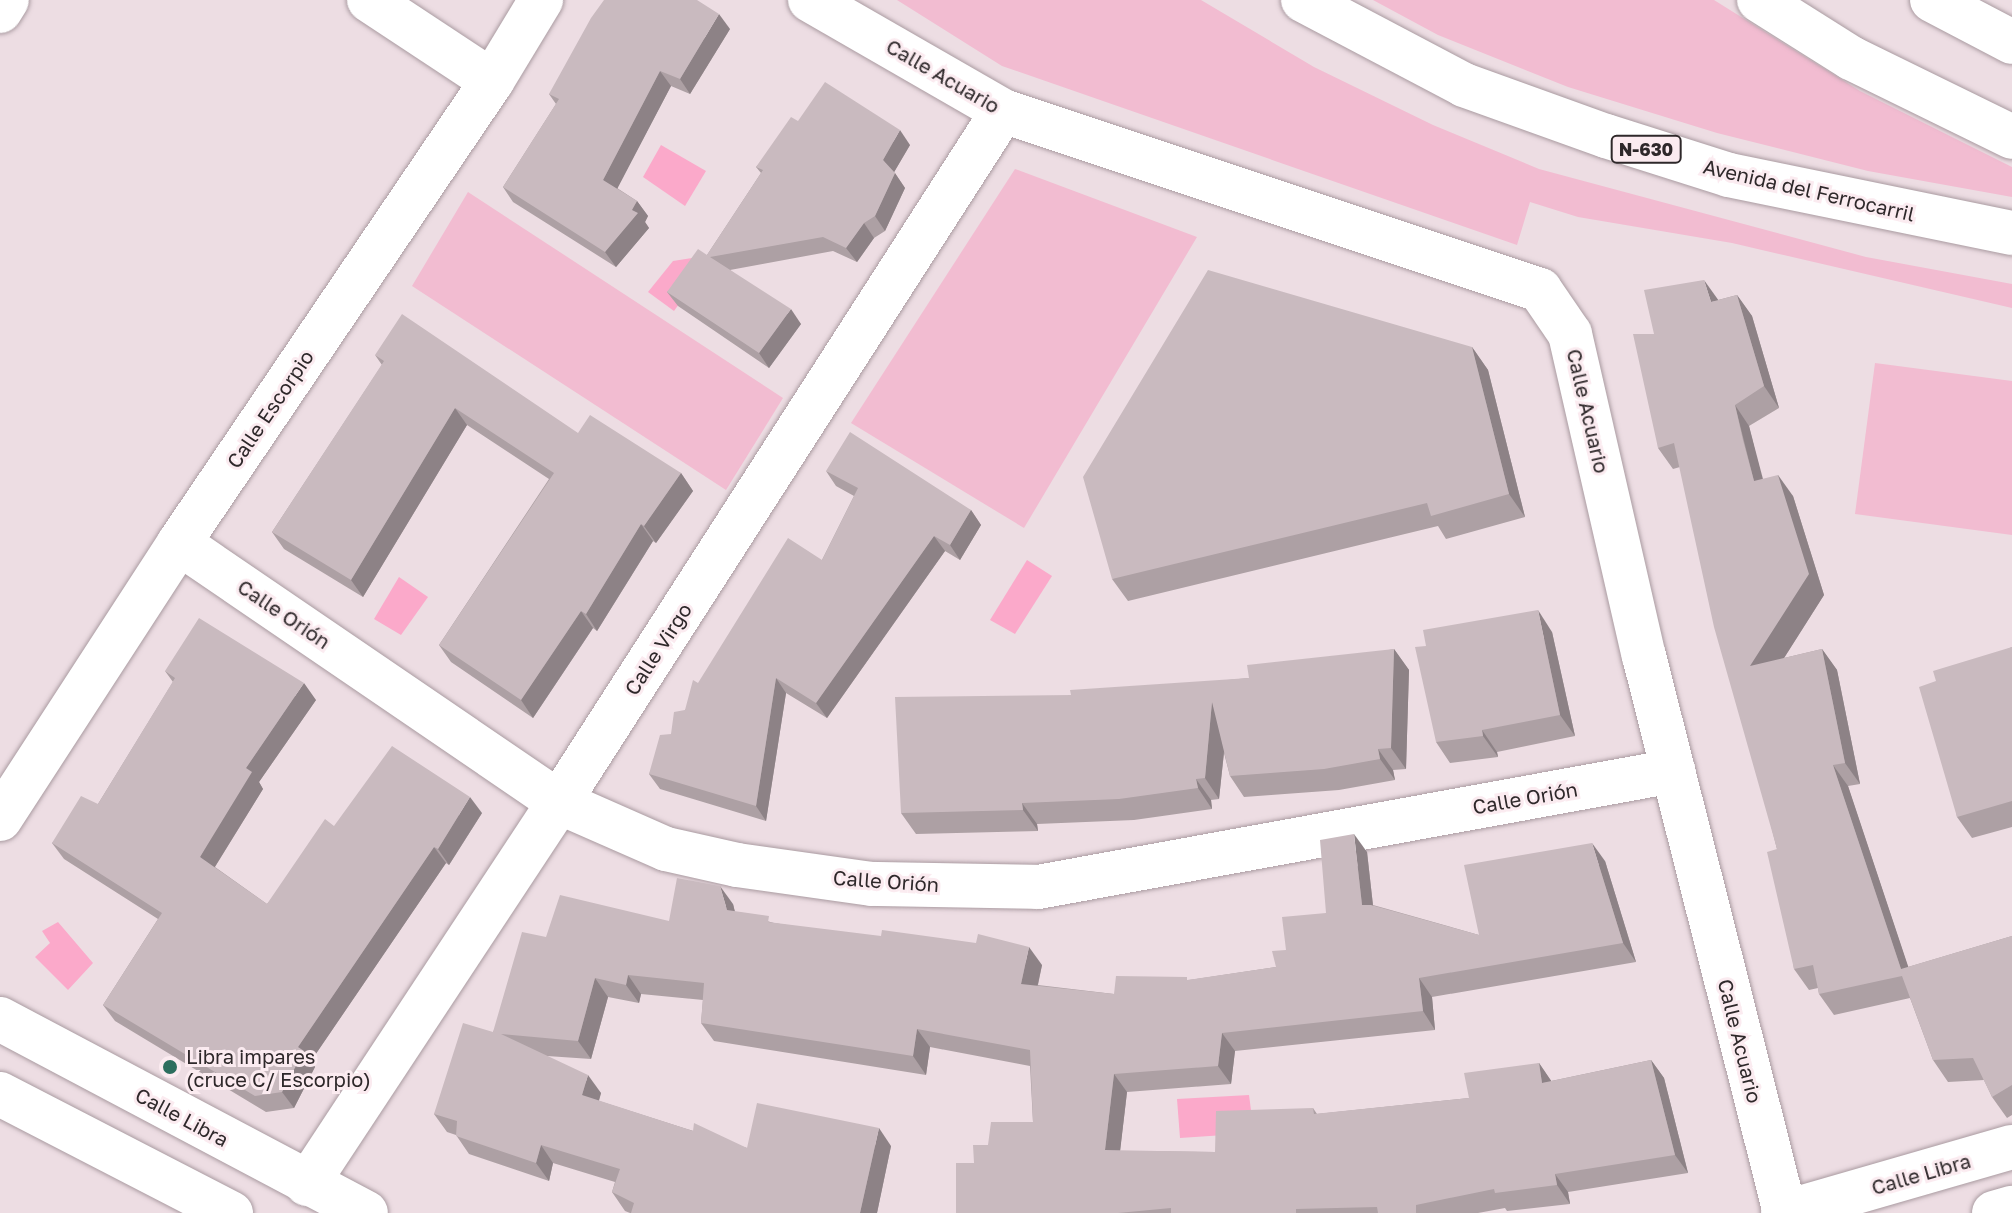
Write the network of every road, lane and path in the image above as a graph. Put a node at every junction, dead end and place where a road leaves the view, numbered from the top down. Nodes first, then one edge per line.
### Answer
1 (7, 0) edge
2 (369, 0) edge
3 (541, 0) edge
4 (810, 0) edge
5 (1303, 0) edge
6 (1759, 0) edge
7 (1932, 0) edge
8 (0, 11) edge
9 (2012, 42) edge
10 (492, 81) junction
11 (1003, 111) junction
12 (2012, 137) edge
13 (2012, 233) edge
14 (179, 543) junction
15 (1673, 771) junction
16 (559, 802) junction
17 (0, 819) edge
18 (0, 1019) edge
19 (0, 1094) edge
20 (2012, 1147) edge
21 (307, 1184) junction
22 (2012, 1208) edge
23 (231, 1213) edge
24 (366, 1213) edge
25 (1784, 1213) edge
26 (1994, 1213) edge

1 - 8 main road
2 - 10 main road
3 - 10 main road, Calle Escorpio
4 - 11 main road, Calle Acuario
5 - 13 main road, Avenida del Ferrocarril / N-630
6 - 12 main road
7 - 9 main road
10 - 14 main road, Calle Escorpio
11 - 15 main road, Calle Acuario
11 - 16 main road, Calle Virgo
14 - 16 main road, Calle Orión
14 - 17 main road, Calle Escorpio
15 - 16 main road, Calle Orión
15 - 25 main road, Calle Acuario
16 - 21 main road, Calle Virgo
18 - 21 main road, Calle Libra
19 - 23 main road
20 - 25 main road, Calle Libra
21 - 24 main road, Calle Libra
22 - 26 main road

